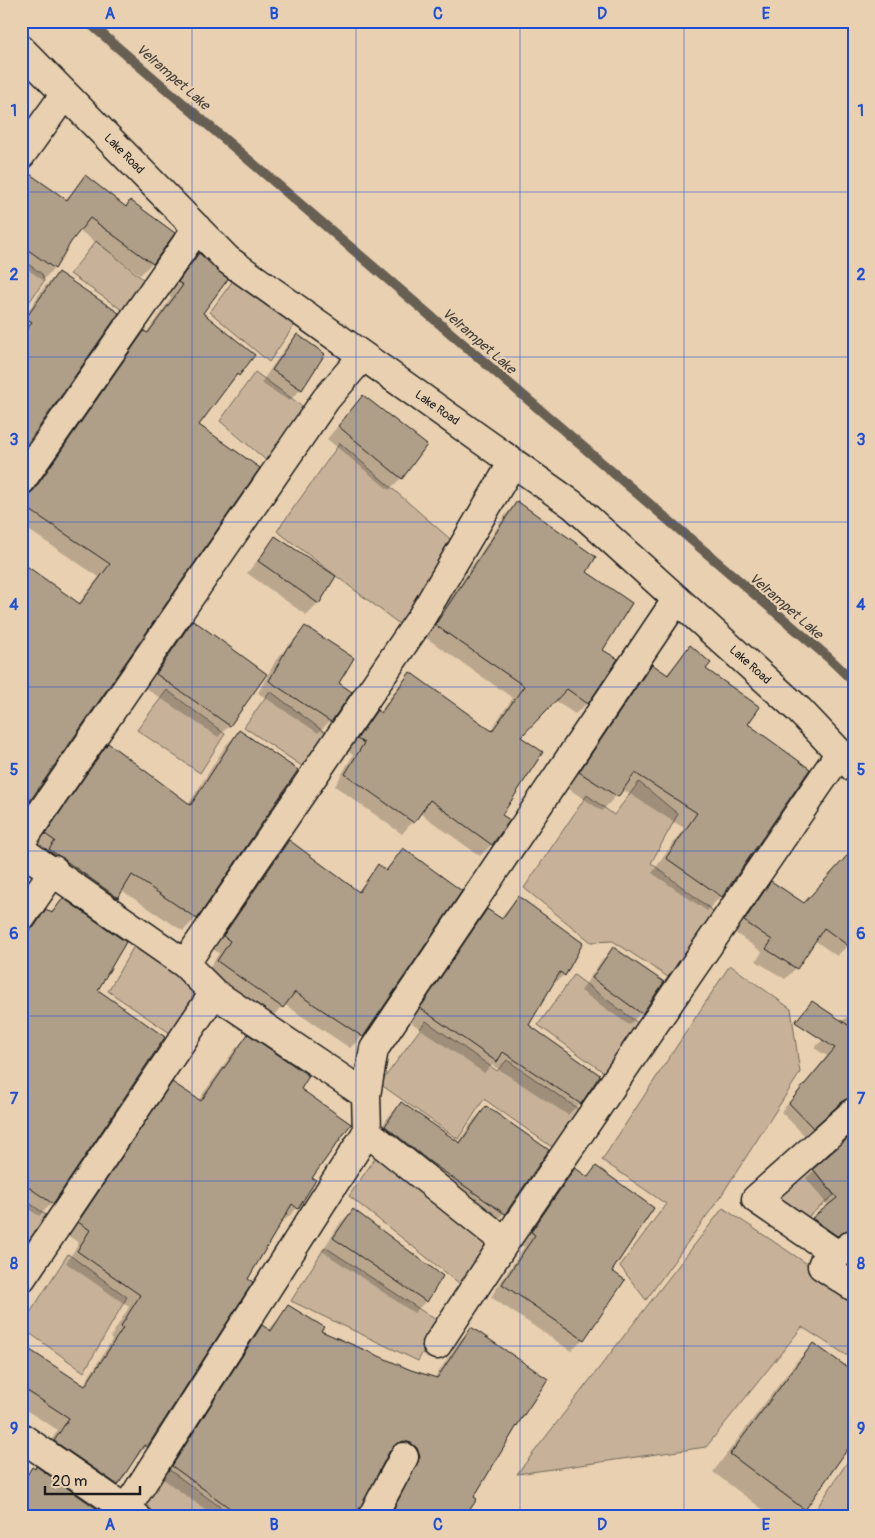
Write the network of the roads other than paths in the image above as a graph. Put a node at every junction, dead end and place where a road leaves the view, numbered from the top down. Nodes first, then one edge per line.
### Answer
1 (21, 49) edge
2 (65, 94) junction
3 (21, 155) edge
4 (197, 228) junction
5 (363, 356) junction
6 (513, 462) junction
7 (21, 482) edge
8 (677, 599) junction
9 (847, 760) edge
10 (21, 842) edge
11 (21, 850) edge
12 (54, 870) junction
13 (21, 918) edge
14 (185, 964) junction
15 (214, 992) junction
16 (366, 1095) junction
17 (854, 1112) edge
18 (367, 1132) junction
19 (505, 1242) junction
20 (854, 1243) edge
21 (822, 1266) junction
22 (21, 1279) edge
23 (854, 1287) edge
24 (437, 1345) dead end
25 (21, 1437) edge
26 (404, 1457) dead end
27 (128, 1514) edge
28 (372, 1517) edge

1 - 2 street, Lake Road
2 - 3 street
2 - 4 street, Lake Road
4 - 5 street, Lake Road
4 - 7 street
5 - 6 street, Lake Road
5 - 10 street
6 - 8 street, Lake Road
6 - 14 street
8 - 9 street, Lake Road
8 - 16 street
9 - 19 street
11 - 12 street
12 - 13 street
12 - 14 street
14 - 15 street
15 - 16 street
15 - 22 street
16 - 18 street
17 - 21 street
18 - 19 street
18 - 27 street
19 - 24 street
20 - 21 street
21 - 23 street
25 - 27 street
26 - 28 street

